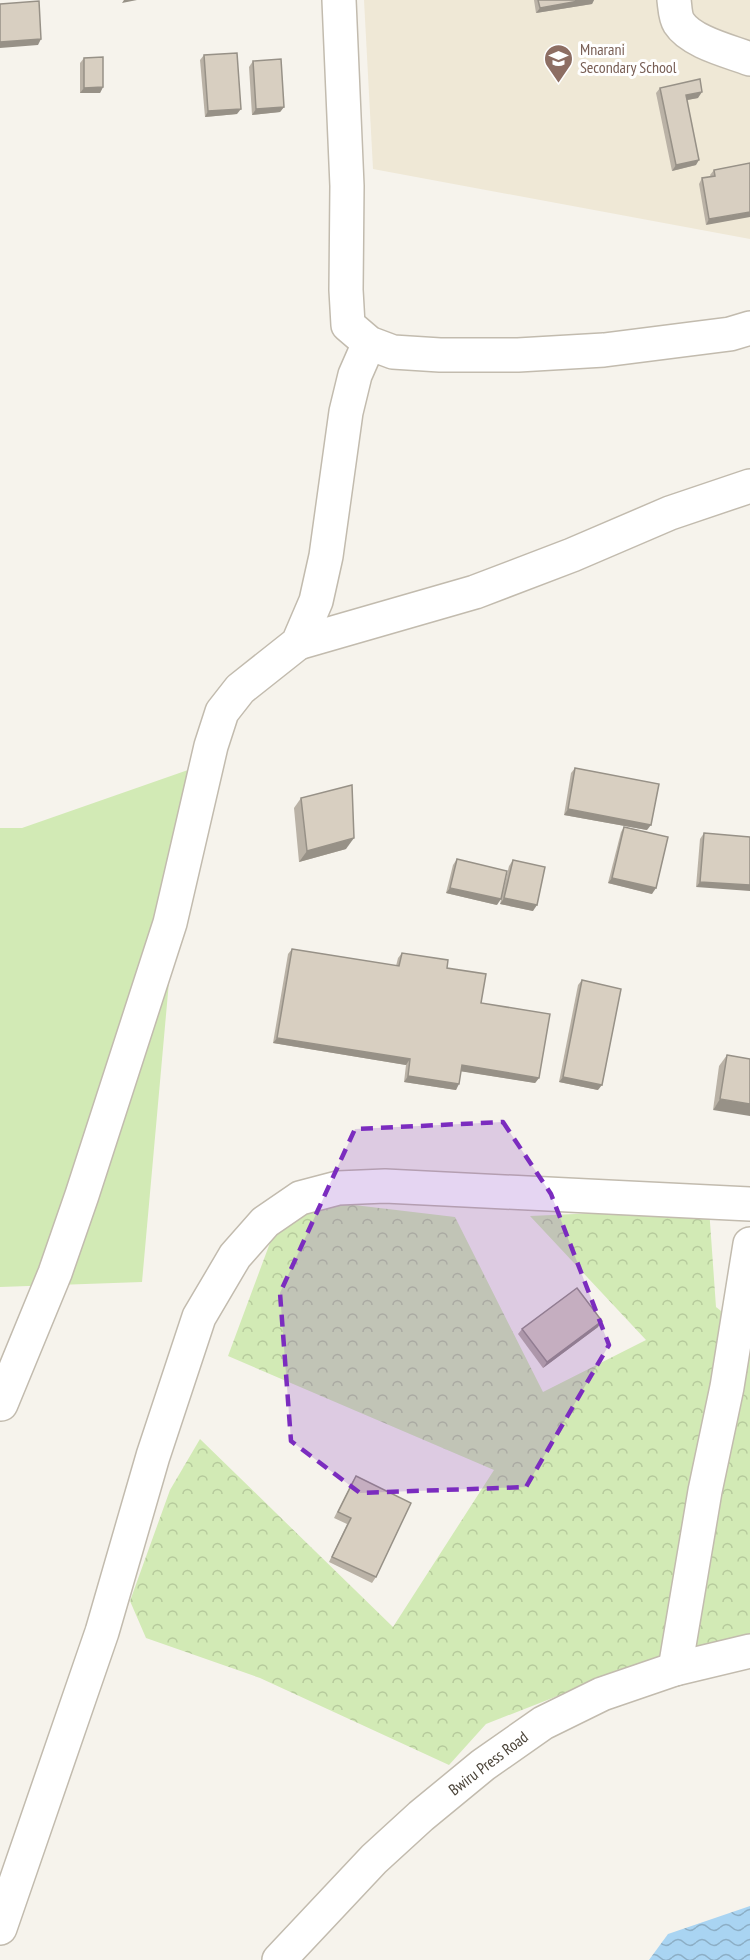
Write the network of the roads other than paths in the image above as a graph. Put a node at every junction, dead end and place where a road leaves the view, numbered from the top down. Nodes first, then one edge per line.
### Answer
1 (339, 0) edge
2 (674, 0) edge
3 (750, 59) edge
4 (750, 328) edge
5 (369, 343) junction
6 (750, 486) edge
7 (298, 643) junction
8 (750, 1204) edge
9 (750, 1244) edge
10 (1, 1404) edge
11 (750, 1651) edge
12 (675, 1669) junction
13 (0, 1928) edge
14 (279, 1960) edge

1 - 5 street
2 - 3 street
4 - 5 street
5 - 7 street
6 - 7 street
7 - 10 street
8 - 13 street
9 - 12 street
11 - 12 street, Bwiru Press Road
12 - 14 street, Bwiru Press Road

